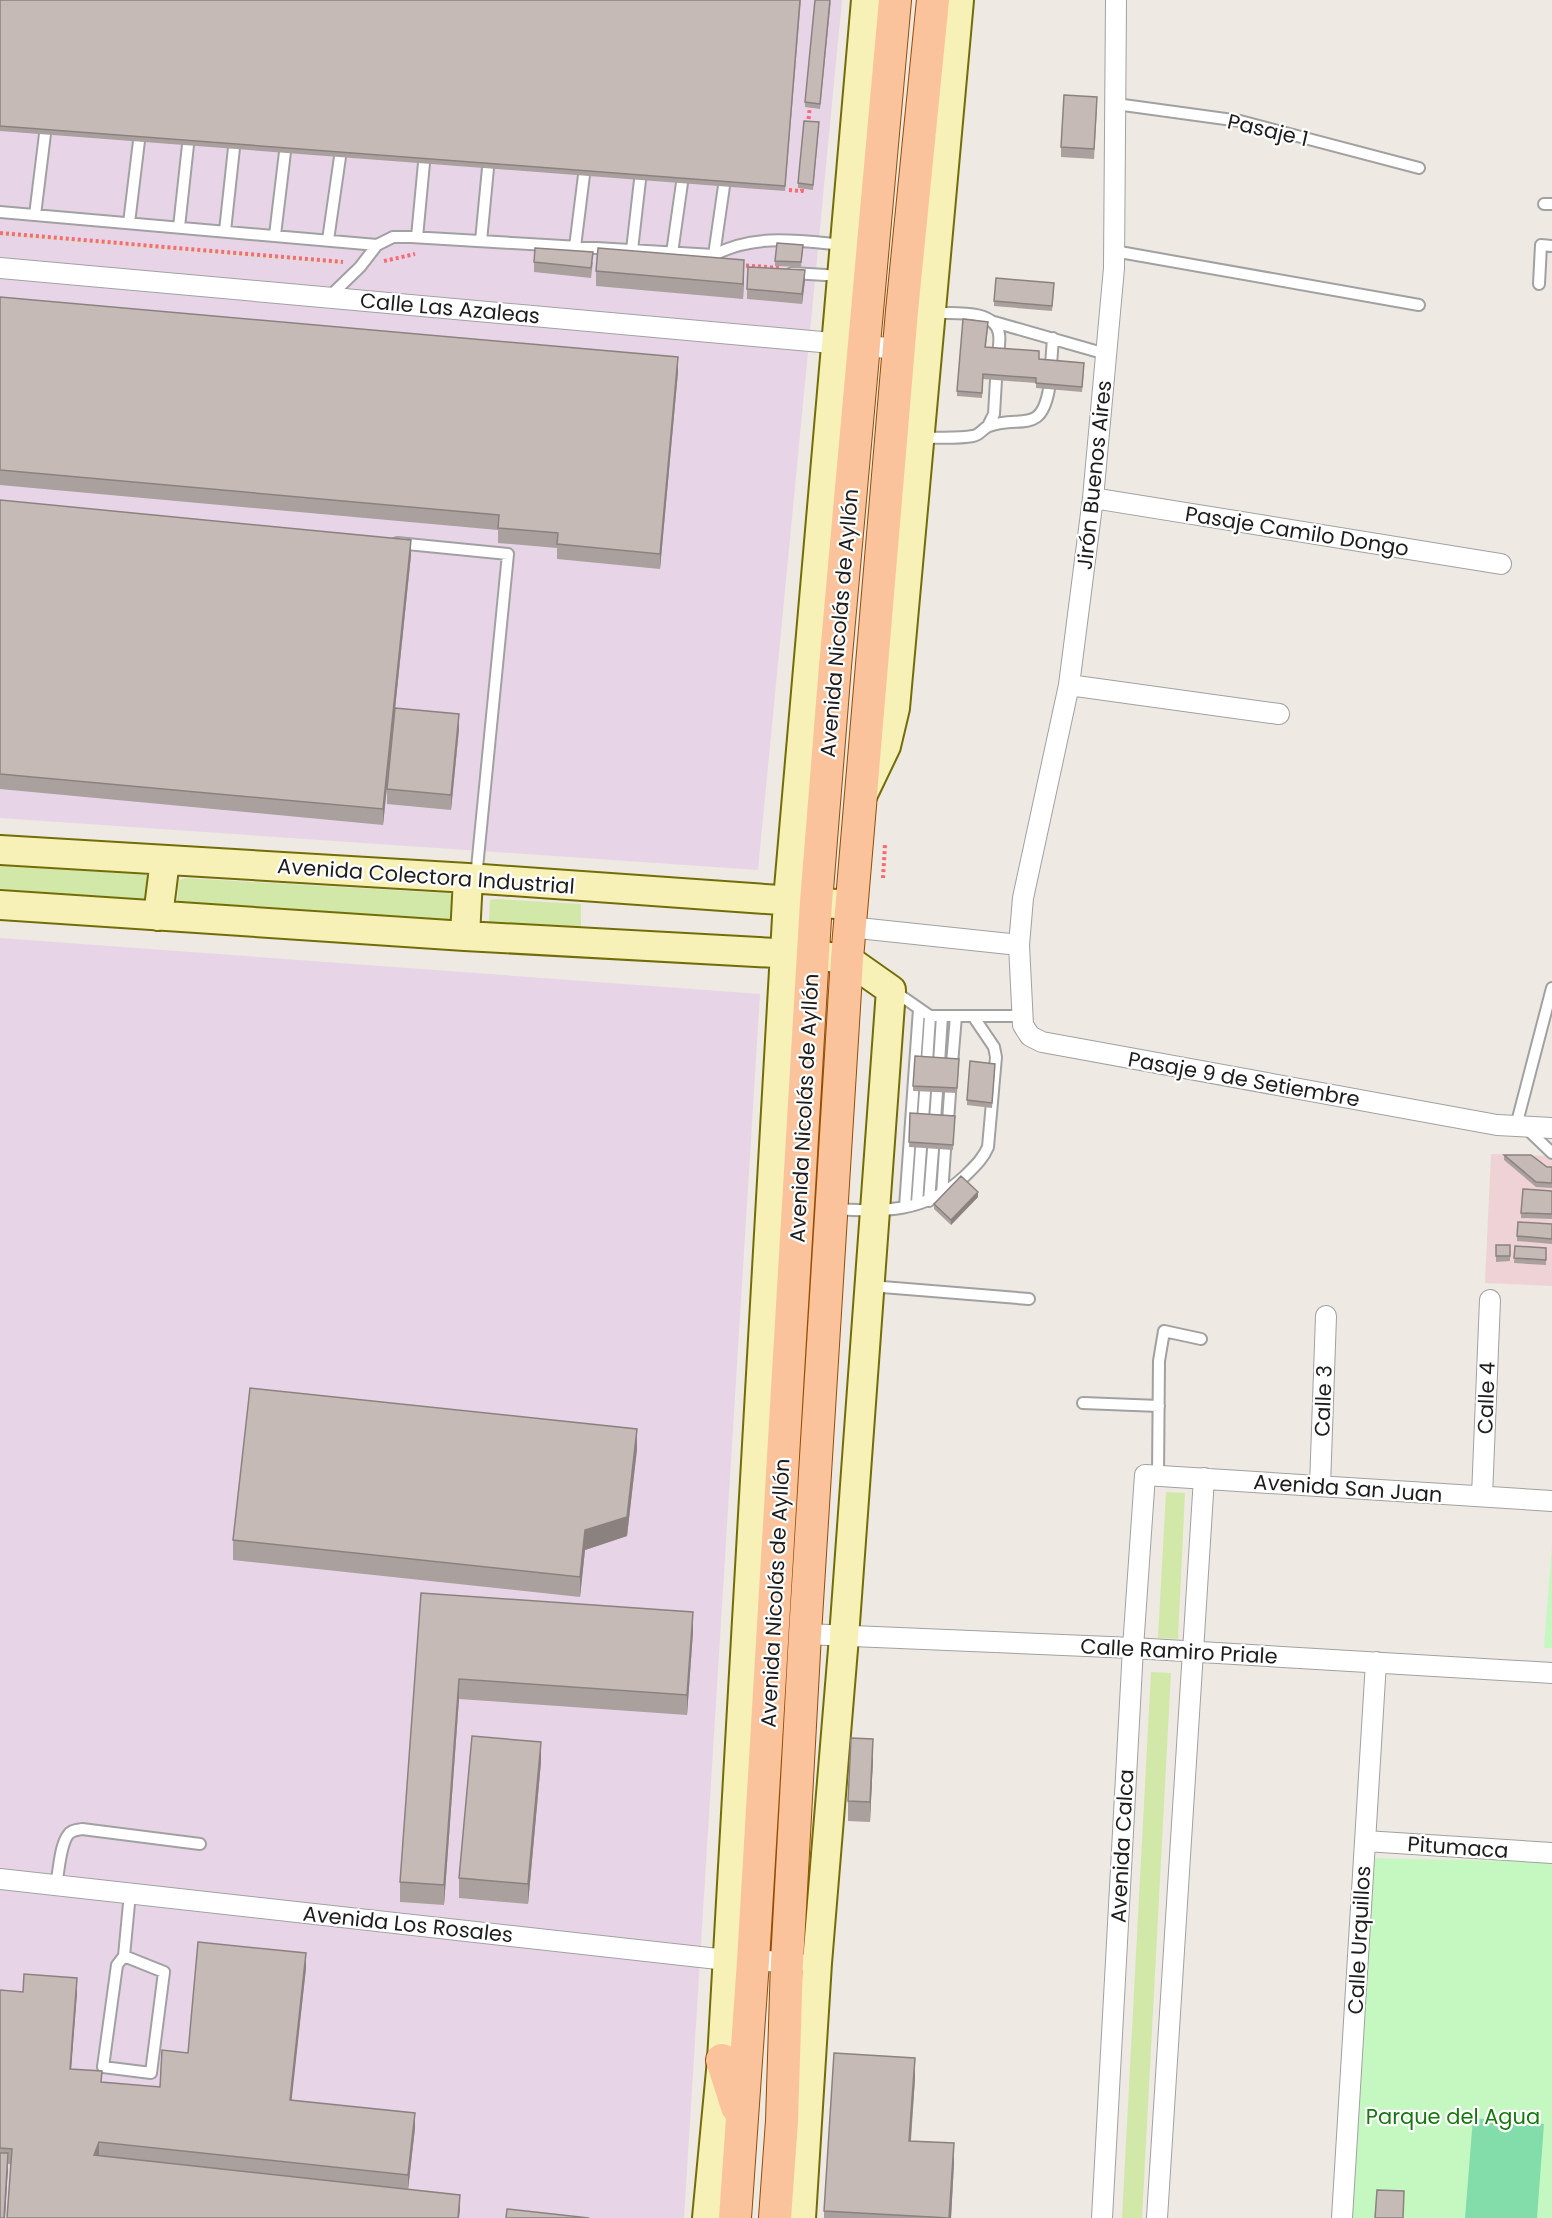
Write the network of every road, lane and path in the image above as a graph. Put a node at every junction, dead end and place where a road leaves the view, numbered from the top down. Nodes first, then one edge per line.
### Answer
1 (866, 0) edge
2 (895, 0) edge
3 (933, 0) edge
4 (959, 0) edge
5 (1116, 0) edge
6 (811, 95) edge
7 (1116, 104) junction
8 (808, 131) edge
9 (45, 134) edge
10 (139, 141) edge
11 (188, 145) edge
12 (234, 148) edge
13 (285, 152) edge
14 (340, 157) edge
15 (424, 163) edge
16 (488, 168) edge
17 (1419, 168) dead end
18 (584, 175) edge
19 (803, 179) edge
20 (640, 180) edge
21 (682, 183) edge
22 (724, 186) edge
23 (789, 190) dead end
24 (0, 212) edge
25 (36, 215) junction
26 (129, 223) junction
27 (179, 227) junction
28 (225, 231) junction
29 (0, 232) edge
30 (275, 235) junction
31 (417, 237) junction
32 (328, 240) junction
33 (482, 241) junction
34 (377, 244) junction
35 (845, 245) junction
36 (1552, 246) edge
37 (574, 247) junction
38 (632, 250) junction
39 (1114, 251) junction
40 (672, 253) junction
41 (714, 255) junction
42 (349, 263) dead end
43 (726, 266) joint
44 (0, 268) edge
45 (779, 270) joint
46 (842, 276) junction
47 (1539, 284) dead end
48 (329, 297) junction
49 (1419, 305) dead end
50 (917, 312) junction
51 (994, 322) junction
52 (1053, 338) junction
53 (850, 345) junction
54 (899, 349) junction
55 (998, 353) edge
56 (1106, 354) junction
57 (1051, 365) edge
58 (996, 380) edge
59 (1049, 389) edge
60 (988, 426) junction
61 (905, 438) junction
62 (1093, 498) junction
63 (390, 543) edge
64 (1501, 564) dead end
65 (1069, 685) junction
66 (1279, 714) dead end
67 (885, 845) dead end
68 (0, 850) edge
69 (165, 860) junction
70 (472, 878) junction
71 (883, 878) dead end
72 (802, 901) junction
73 (0, 905) edge
74 (158, 916) junction
75 (850, 916) junction
76 (465, 936) junction
77 (1019, 945) junction
78 (799, 955) junction
79 (847, 959) junction
80 (1552, 988) edge
81 (891, 990) junction
82 (919, 1009) junction
83 (930, 1016) junction
84 (942, 1016) junction
85 (956, 1016) junction
86 (973, 1016) junction
87 (1021, 1016) junction
88 (952, 1064) edge
89 (950, 1093) edge
90 (923, 1119) edge
91 (935, 1120) edge
92 (948, 1121) edge
93 (1520, 1127) junction
94 (1552, 1128) edge
95 (921, 1148) edge
96 (933, 1149) edge
97 (945, 1150) edge
98 (1552, 1153) edge
99 (942, 1195) junction
100 (929, 1201) junction
101 (798, 1203) junction
102 (917, 1203) junction
103 (904, 1207) junction
104 (831, 1209) junction
105 (875, 1211) junction
106 (870, 1286) junction
107 (1029, 1299) dead end
108 (1490, 1300) dead end
109 (1326, 1316) dead end
110 (1201, 1339) dead end
111 (1083, 1403) dead end
112 (1159, 1406) junction
113 (1152, 1475) junction
114 (1204, 1478) junction
115 (1320, 1486) junction
116 (1482, 1496) junction
117 (1552, 1501) edge
118 (805, 1634) junction
119 (844, 1637) junction
120 (1133, 1648) junction
121 (1192, 1651) junction
122 (1376, 1662) junction
123 (1552, 1673) edge
124 (1365, 1841) junction
125 (200, 1844) dead end
126 (1552, 1853) edge
127 (0, 1878) edge
128 (56, 1885) junction
129 (130, 1893) junction
130 (124, 1956) junction
131 (740, 1960) junction
132 (802, 1962) junction
133 (722, 2060) junction
134 (782, 2121) junction
135 (742, 2125) junction
136 (706, 2218) edge
137 (735, 2218) edge
138 (775, 2218) edge
139 (799, 2218) edge
140 (1102, 2218) edge
141 (1157, 2218) edge
142 (1342, 2218) edge

1 - 35 main road, Avenida Nicolás de Ayllón
2 - 53 main road, Avenida Nicolás de Ayllón
3 - 50 main road, Avenida Nicolás de Ayllón
4 - 50 main road
5 - 7 street, Jirón Buenos Aires
6 - 8 path
7 - 17 lane, Pasaje 1
7 - 39 street, Jirón Buenos Aires
9 - 25 lane
10 - 26 lane
11 - 27 lane
12 - 28 lane
13 - 30 lane
14 - 32 lane
15 - 31 lane
16 - 33 lane
18 - 37 lane
19 - 23 path
20 - 38 lane
21 - 40 lane
22 - 41 lane
24 - 25 lane
25 - 26 lane
26 - 27 lane
27 - 28 lane
28 - 30 lane
29 - 42 path
30 - 32 lane
31 - 33 lane
31 - 34 lane
32 - 34 lane
33 - 37 lane
34 - 48 lane
35 - 41 lane
35 - 46 main road, Avenida Nicolás de Ayllón
36 - 47 lane
37 - 38 lane
38 - 40 lane
39 - 49 lane
39 - 56 street, Jirón Buenos Aires
40 - 41 lane
41 - 43 lane
43 - 45 path
44 - 48 street, Calle Las Azaleas
45 - 46 lane
46 - 53 main road, Avenida Nicolás de Ayllón
48 - 53 street, Calle Las Azaleas
50 - 51 lane
50 - 54 main road, Avenida Nicolás de Ayllón
50 - 61 main road
51 - 52 lane
51 - 55 lane
52 - 56 lane
52 - 57 lane
53 - 54 street, Calle Las Azaleas
53 - 72 main road, Avenida Nicolás de Ayllón
54 - 61 main road, Avenida Nicolás de Ayllón
56 - 62 street, Jirón Buenos Aires
58 - 60 lane
59 - 60 lane
60 - 61 lane
61 - 75 main road, Avenida Nicolás de Ayllón
62 - 64 street, Pasaje Camilo Dongo
62 - 65 street, Jirón Buenos Aires
63 - 70 lane
65 - 66 street
65 - 77 street, Jirón Buenos Aires
67 - 71 path
68 - 69 main road, Avenida Colectora Industrial
69 - 70 main road, Avenida Colectora Industrial
69 - 74 main road
70 - 72 main road, Avenida Colectora Industrial
70 - 76 main road
72 - 75 main road, Avenida Colectora Industrial
72 - 78 main road, Avenida Nicolás de Ayllón
73 - 74 main road
74 - 76 main road
75 - 77 street
75 - 79 main road, Avenida Nicolás de Ayllón
76 - 78 main road
77 - 87 street
78 - 79 main road
78 - 101 main road, Avenida Nicolás de Ayllón
78 - 131 main road, Avenida Nicolás de Ayllón
79 - 81 main road, Avenida Nicolás de Ayllón
79 - 104 main road, Avenida Nicolás de Ayllón
80 - 93 lane
81 - 82 lane
81 - 105 main road, Avenida Nicolás de Ayllón
82 - 83 lane
82 - 103 lane
83 - 84 lane
83 - 84 lane
84 - 85 lane
85 - 86 lane
85 - 88 lane
86 - 87 lane
86 - 99 lane
87 - 93 street, Pasaje 9 de Setiembre
89 - 92 lane
90 - 91 lane
93 - 94 street, Pasaje 9 de Setiembre
93 - 98 lane
95 - 102 lane
96 - 100 lane
97 - 99 lane
99 - 100 lane
100 - 102 lane
101 - 104 main road
101 - 131 main road, Avenida Nicolás de Ayllón
102 - 103 lane
103 - 105 lane
104 - 105 lane
104 - 118 main road, Avenida Nicolás de Ayllón
105 - 106 main road, Avenida Nicolás de Ayllón
106 - 107 lane
106 - 119 main road, Avenida Nicolás de Ayllón
108 - 116 street, Calle 4
109 - 115 street, Calle 3
110 - 112 lane
111 - 112 lane
112 - 113 lane
113 - 114 street, Avenida San Juan
113 - 120 street, Avenida Calca
114 - 115 street, Avenida San Juan
114 - 121 street
115 - 116 street, Avenida San Juan
116 - 117 street, Avenida San Juan
118 - 119 street, Calle Ramiro Priale
118 - 132 main road, Avenida Nicolás de Ayllón
119 - 120 street, Calle Ramiro Priale
119 - 132 main road, Avenida Nicolás de Ayllón
120 - 121 street, Calle Ramiro Priale
120 - 140 street, Avenida Calca
121 - 122 street, Calle Ramiro Priale
121 - 141 street
122 - 123 street, Calle Ramiro Priale
122 - 124 street, Calle Urquillos
124 - 126 street, Pitumaca
124 - 142 street, Calle Urquillos
125 - 128 lane
127 - 128 street, Avenida Los Rosales
128 - 129 street, Avenida Los Rosales
129 - 130 lane
129 - 131 street, Avenida Los Rosales
130 - 130 lane
131 - 132 street, Avenida Los Rosales
131 - 133 main road, Avenida Nicolás de Ayllón
131 - 135 main road, Avenida Nicolás de Ayllón
132 - 134 main road, Avenida Nicolás de Ayllón
132 - 139 main road, Avenida Nicolás de Ayllón
133 - 135 main road
133 - 136 main road, Avenida Nicolás de Ayllón
134 - 138 main road, Avenida Nicolás de Ayllón
134 - 139 main road
135 - 137 main road, Avenida Nicolás de Ayllón

